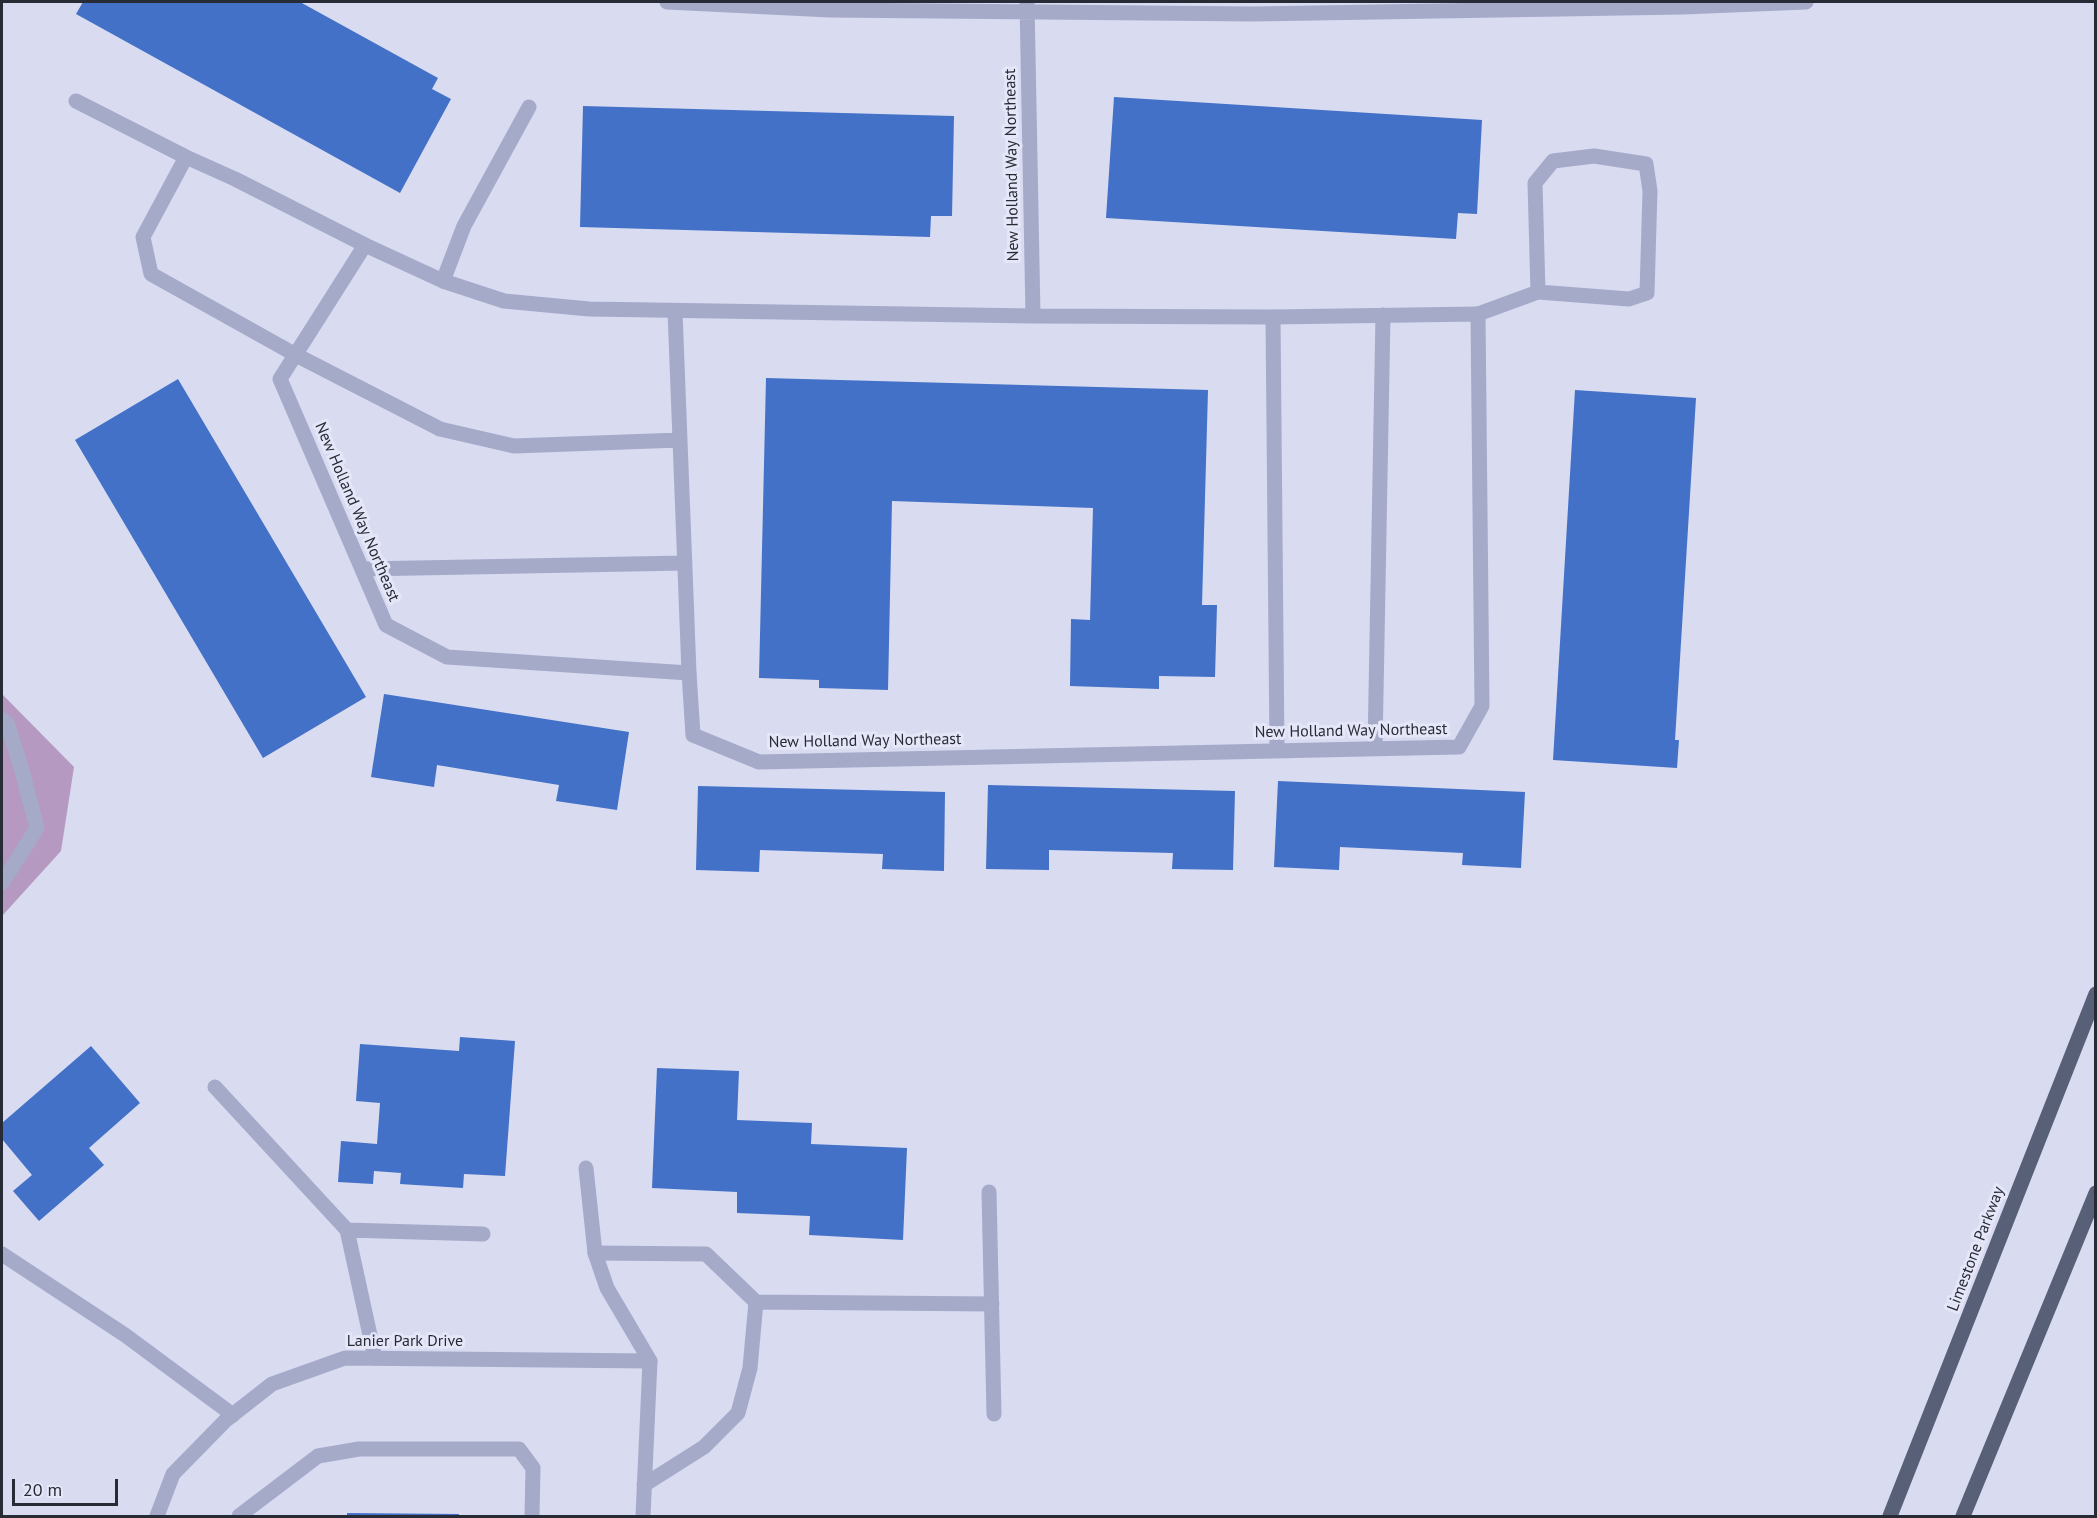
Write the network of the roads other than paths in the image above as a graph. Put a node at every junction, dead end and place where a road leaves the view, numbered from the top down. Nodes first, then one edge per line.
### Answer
1 (667, 2) edge
2 (1806, 2) edge
3 (1027, 7) edge
4 (76, 102) dead end
5 (528, 107) dead end
6 (186, 157) junction
7 (365, 245) junction
8 (443, 281) junction
9 (1538, 292) junction
10 (675, 311) junction
11 (1478, 314) junction
12 (1383, 315) junction
13 (1034, 316) junction
14 (1273, 317) junction
15 (296, 355) junction
16 (680, 440) junction
17 (685, 563) junction
18 (362, 569) junction
19 (689, 673) junction
20 (2, 719) edge
21 (1375, 748) junction
22 (1278, 750) junction
23 (2, 883) edge
24 (2096, 994) edge
25 (215, 1087) dead end
26 (586, 1168) dead end
27 (989, 1192) dead end
28 (2096, 1193) edge
29 (347, 1230) junction
30 (483, 1234) dead end
31 (595, 1253) junction
32 (2, 1254) edge
33 (756, 1302) junction
34 (992, 1304) junction
35 (375, 1358) junction
36 (650, 1361) junction
37 (994, 1414) dead end
38 (233, 1415) junction
39 (644, 1485) junction
40 (157, 1516) edge
41 (239, 1516) edge
42 (532, 1516) edge
43 (643, 1516) edge
44 (1890, 1516) edge
45 (1963, 1516) edge

1 - 3 street
2 - 3 street
3 - 13 street, New Holland Way Northeast
4 - 6 street
5 - 8 street
6 - 7 street
6 - 15 street
7 - 8 street
7 - 15 street, New Holland Way Northeast
8 - 10 street
9 - 9 street
9 - 11 street
10 - 13 street
10 - 16 street
11 - 12 street
11 - 21 street, New Holland Way Northeast
12 - 14 street
12 - 21 street
13 - 14 street
14 - 22 street
15 - 16 street
15 - 18 street, New Holland Way Northeast
16 - 17 street
17 - 18 street
17 - 19 street
18 - 19 street, New Holland Way Northeast
19 - 22 street, New Holland Way Northeast
20 - 23 street
21 - 22 street, New Holland Way Northeast
24 - 44 main road, Limestone Parkway
25 - 29 street
26 - 31 street
27 - 34 street
28 - 45 main road
29 - 30 street
29 - 35 street
31 - 33 street
31 - 36 street
32 - 38 street
33 - 34 street
33 - 39 street
34 - 37 street
35 - 36 street, Lanier Park Drive
35 - 38 street, Lanier Park Drive
36 - 39 street
38 - 40 street, Lanier Park Drive
39 - 43 street
41 - 42 street

